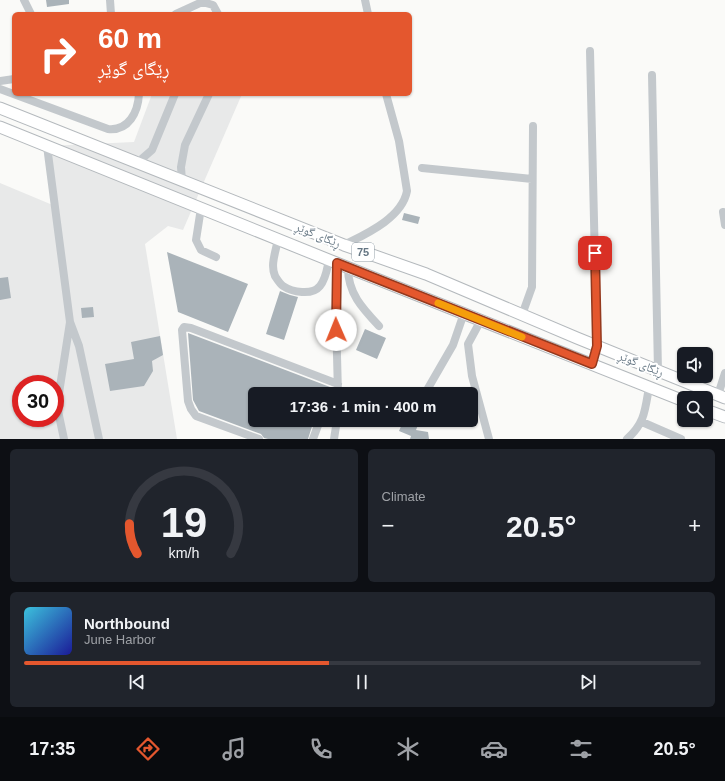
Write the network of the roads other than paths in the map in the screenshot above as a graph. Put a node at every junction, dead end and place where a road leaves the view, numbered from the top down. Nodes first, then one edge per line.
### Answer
1 (24, 0) edge
2 (110, 0) edge
3 (365, 0) edge
4 (206, 2) edge
5 (30, 12) edge
6 (112, 12) edge
7 (180, 12) edge
8 (217, 12) edge
9 (368, 12) edge
10 (590, 51) dead end
11 (652, 75) dead end
12 (12, 79) edge
13 (0, 81) edge
14 (0, 89) edge
15 (12, 93) edge
16 (19, 96) edge
17 (139, 96) edge
18 (174, 96) edge
19 (208, 96) edge
20 (387, 96) edge
21 (0, 108) edge
22 (533, 126) dead end
23 (0, 127) edge
24 (47, 146) junction
25 (138, 163) junction
26 (422, 168) dead end
27 (532, 179) junction
28 (182, 181) junction
29 (202, 208) junction
30 (723, 212) dead end
31 (725, 225) edge
32 (278, 239) junction
33 (344, 245) junction
34 (216, 257) dead end
35 (333, 262) junction
36 (348, 268) junction
37 (464, 313) junction
38 (522, 315) junction
39 (481, 320) junction
40 (70, 322) junction
41 (379, 326) dead end
42 (597, 346) junction
43 (592, 364) junction
44 (658, 371) junction
45 (725, 373) edge
46 (338, 384) joint
47 (429, 387) edge
48 (649, 387) junction
49 (722, 396) edge
50 (677, 398) edge
51 (713, 413) edge
52 (725, 417) edge
53 (642, 422) junction
54 (317, 427) edge
55 (336, 427) edge
56 (64, 439) edge
57 (98, 439) edge
58 (259, 439) edge
59 (313, 439) edge
60 (334, 439) edge
61 (489, 439) edge
62 (627, 439) edge
63 (681, 439) edge

1 - 5 street
2 - 6 street
3 - 9 street
4 - 7 street
4 - 8 street
10 - 42 street
11 - 44 street
12 - 13 street
14 - 15 street
16 - 17 street
18 - 25 street
19 - 28 street
20 - 33 street
21 - 25 highway, ڕێگای گوێڕ / 75
22 - 27 street
23 - 24 highway, ڕێگای گوێڕ / 75
24 - 29 highway, ڕێگای گوێڕ / 75
24 - 40 street
25 - 28 highway, ڕێگای گوێڕ / 75
26 - 27 street
27 - 38 street
28 - 33 highway, ڕێگای گوێڕ / 75
29 - 32 highway, ڕێگای گوێڕ / 75
29 - 34 street
30 - 31 street
32 - 35 highway, ڕێگای گوێڕ / 75
32 - 35 street
33 - 38 highway, ڕێگای گوێڕ / 75
35 - 36 highway, ڕێگای گوێڕ / 75
35 - 46 street
36 - 37 highway, ڕێگای گوێڕ / 75
36 - 41 street
37 - 39 highway, ڕێگای گوێڕ / 75
37 - 47 street
38 - 42 highway, ڕێگای گوێڕ / 75
39 - 43 highway, ڕێگای گوێڕ / 75
39 - 61 street
40 - 56 street
40 - 57 street
42 - 43 street
42 - 44 highway, ڕێگای گوێڕ / 75
43 - 48 highway, ڕێگای گوێڕ / 75
44 - 49 highway, ڕێگای گوێڕ / 75
45 - 49 street
46 - 58 street
48 - 50 highway, ڕێگای گوێڕ / 75
48 - 53 street
51 - 52 highway
53 - 62 street
53 - 63 street
54 - 59 street
55 - 60 street

